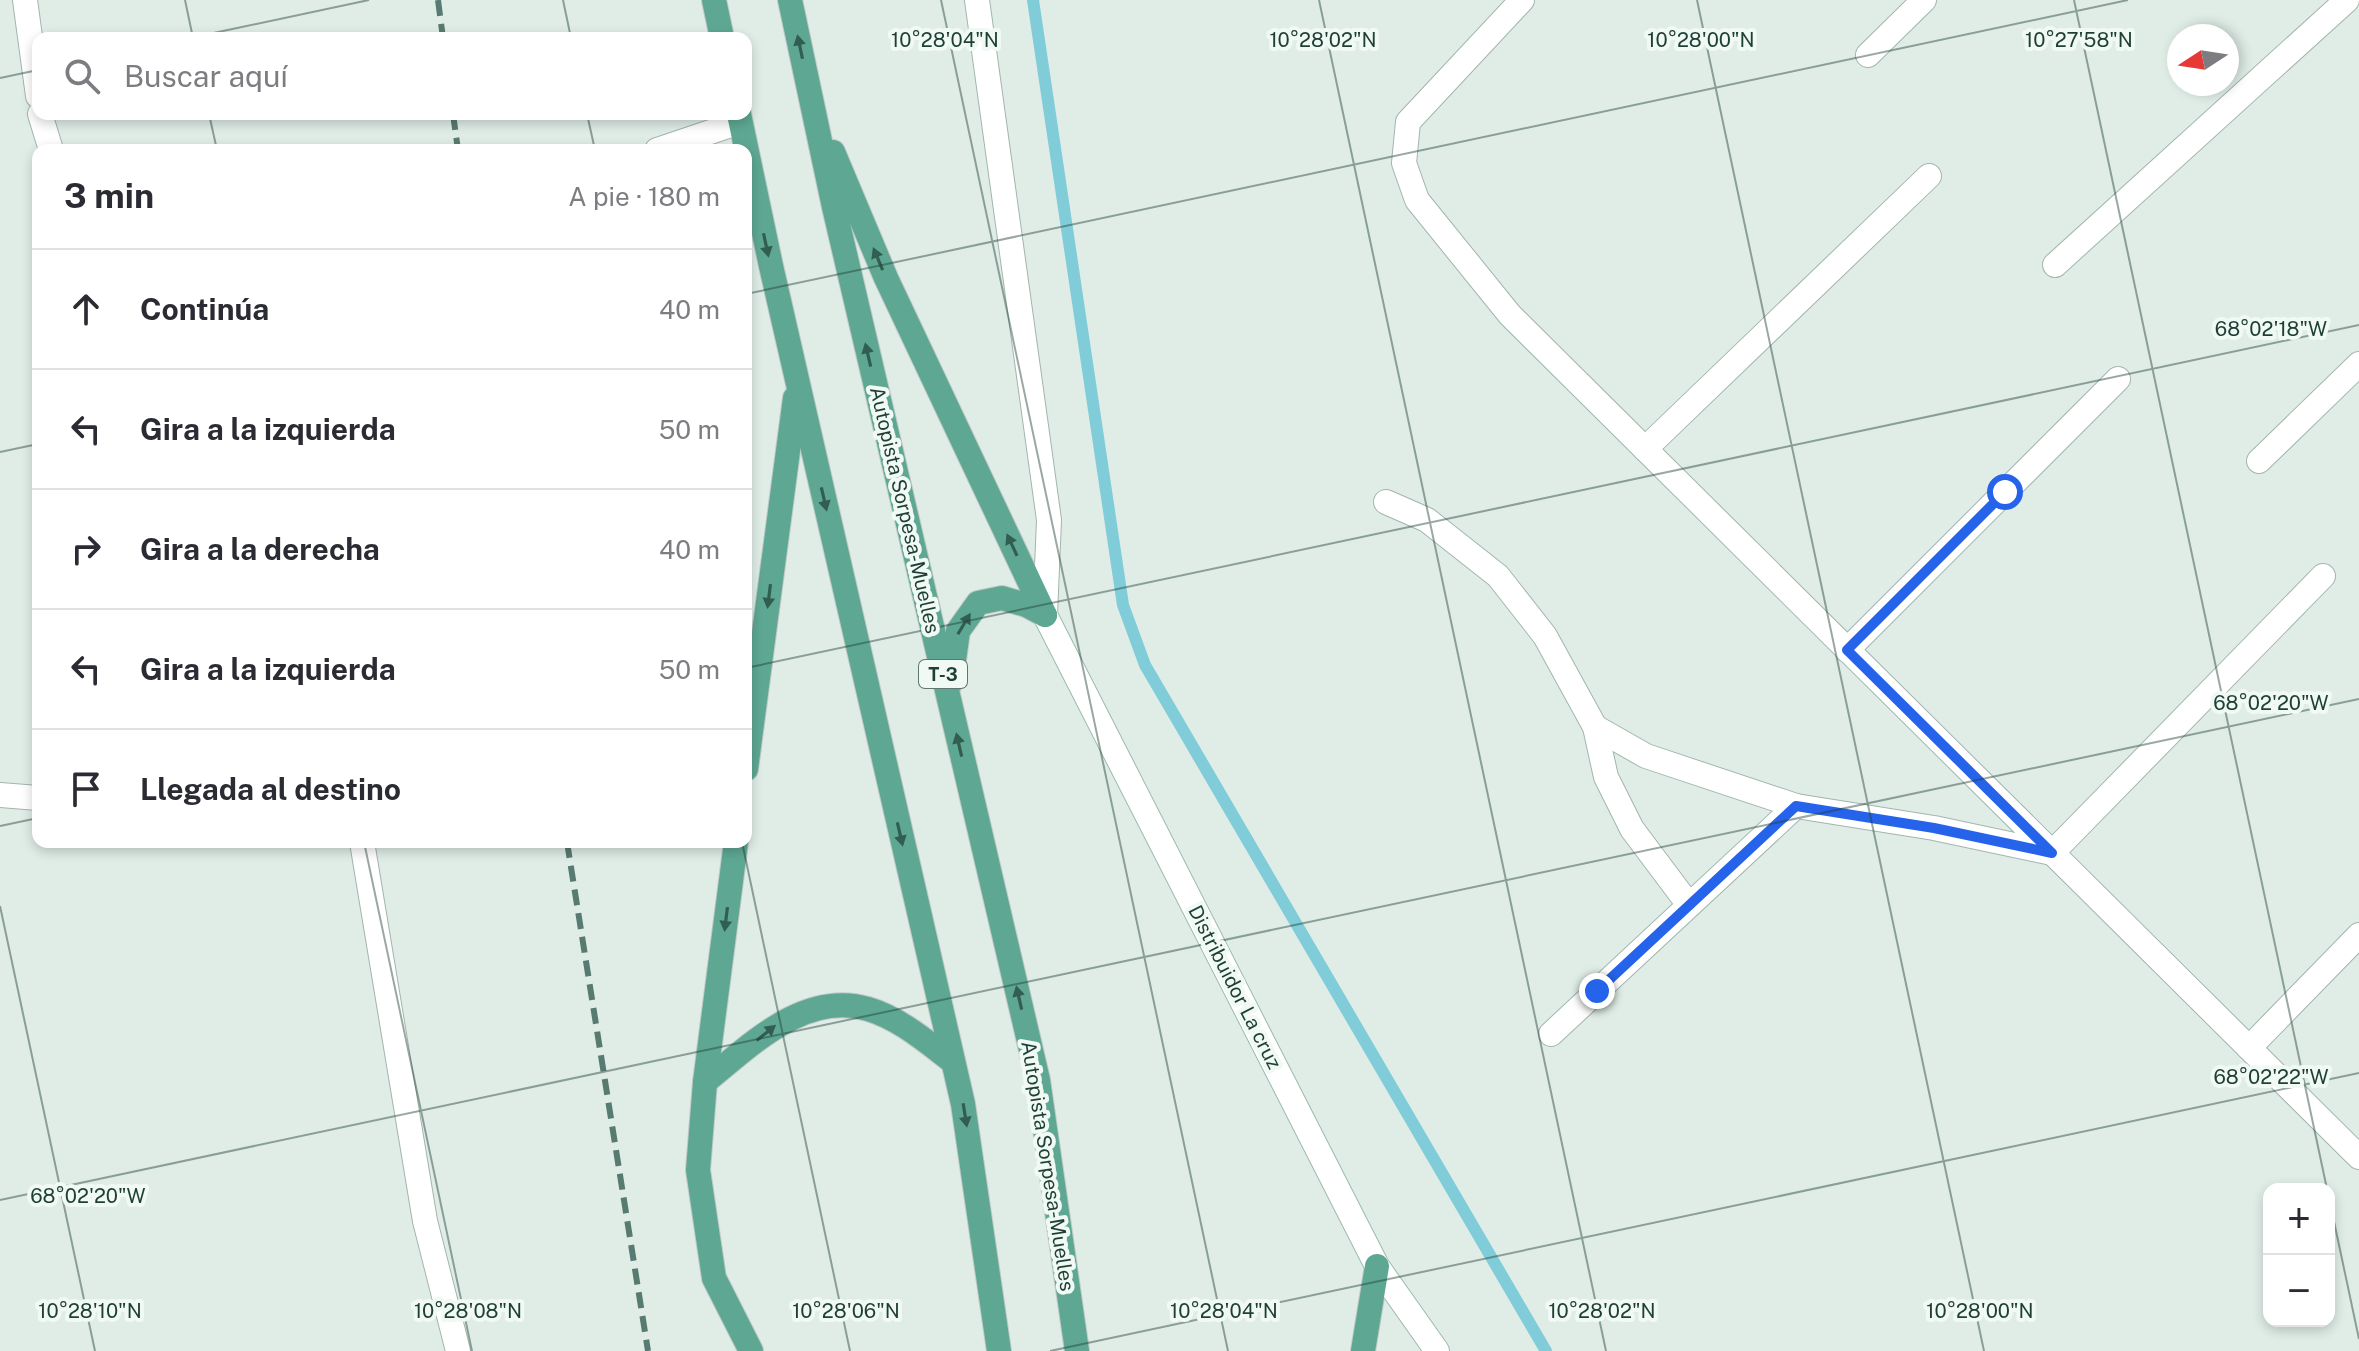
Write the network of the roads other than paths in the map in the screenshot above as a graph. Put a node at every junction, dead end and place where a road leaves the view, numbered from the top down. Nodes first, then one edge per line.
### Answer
1 (25, 0) edge
2 (714, 0) edge
3 (790, 0) edge
4 (977, 0) edge
5 (1522, 0) edge
6 (1924, 0) edge
7 (2347, 0) edge
8 (721, 32) edge
9 (32, 52) edge
10 (1868, 55) dead end
11 (811, 101) junction
12 (42, 120) edge
13 (734, 120) edge
14 (739, 120) edge
15 (49, 144) edge
16 (672, 144) edge
17 (745, 144) edge
18 (1929, 176) dead end
19 (752, 177) edge
20 (2055, 265) dead end
21 (2359, 364) edge
22 (2118, 379) dead end
23 (797, 380) junction
24 (1645, 449) junction
25 (2259, 461) dead end
26 (1386, 502) dead end
27 (2323, 576) dead end
28 (1045, 615) junction
29 (1847, 650) junction
30 (949, 699) junction
31 (752, 723) edge
32 (1595, 727) junction
33 (0, 795) edge
34 (32, 798) edge
35 (1796, 806) junction
36 (363, 848) edge
37 (735, 848) edge
38 (2052, 853) junction
39 (1689, 905) junction
40 (2359, 935) edge
41 (1551, 1034) dead end
42 (2249, 1048) junction
43 (952, 1061) junction
44 (705, 1082) junction
45 (2359, 1157) edge
46 (1377, 1266) junction
47 (458, 1351) edge
48 (751, 1351) edge
49 (999, 1351) edge
50 (1077, 1351) edge
51 (1363, 1351) edge
52 (1437, 1351) edge

1 - 9 street
2 - 8 main road
11 -> 3 main road, Autopista Sorpesa-Muelles / T-3
4 - 28 street
5 - 24 street
6 - 10 street
7 - 20 street
28 -> 11 main road
30 -> 11 main road, Autopista Sorpesa-Muelles / T-3
12 - 15 street
13 - 16 street
14 -> 17 main road
18 - 24 street
19 -> 23 main road
21 - 25 street
22 - 29 street
23 -> 31 main road
23 -> 43 main road
24 - 29 street
26 - 32 street
27 - 38 street
30 -> 28 main road
28 - 46 street, Distribuidor La cruz
29 - 38 street
50 -> 30 main road, Autopista Sorpesa-Muelles / T-3
32 - 35 street
32 - 39 street
33 - 34 street
35 - 38 street
35 - 39 street
36 - 47 street
37 -> 44 main road
38 - 42 street
39 - 41 street
40 - 42 street
42 - 45 street
44 -> 43 main road
43 -> 49 main road
44 - 48 main road
46 - 51 main road
46 - 52 street, Distribuidor La cruz

